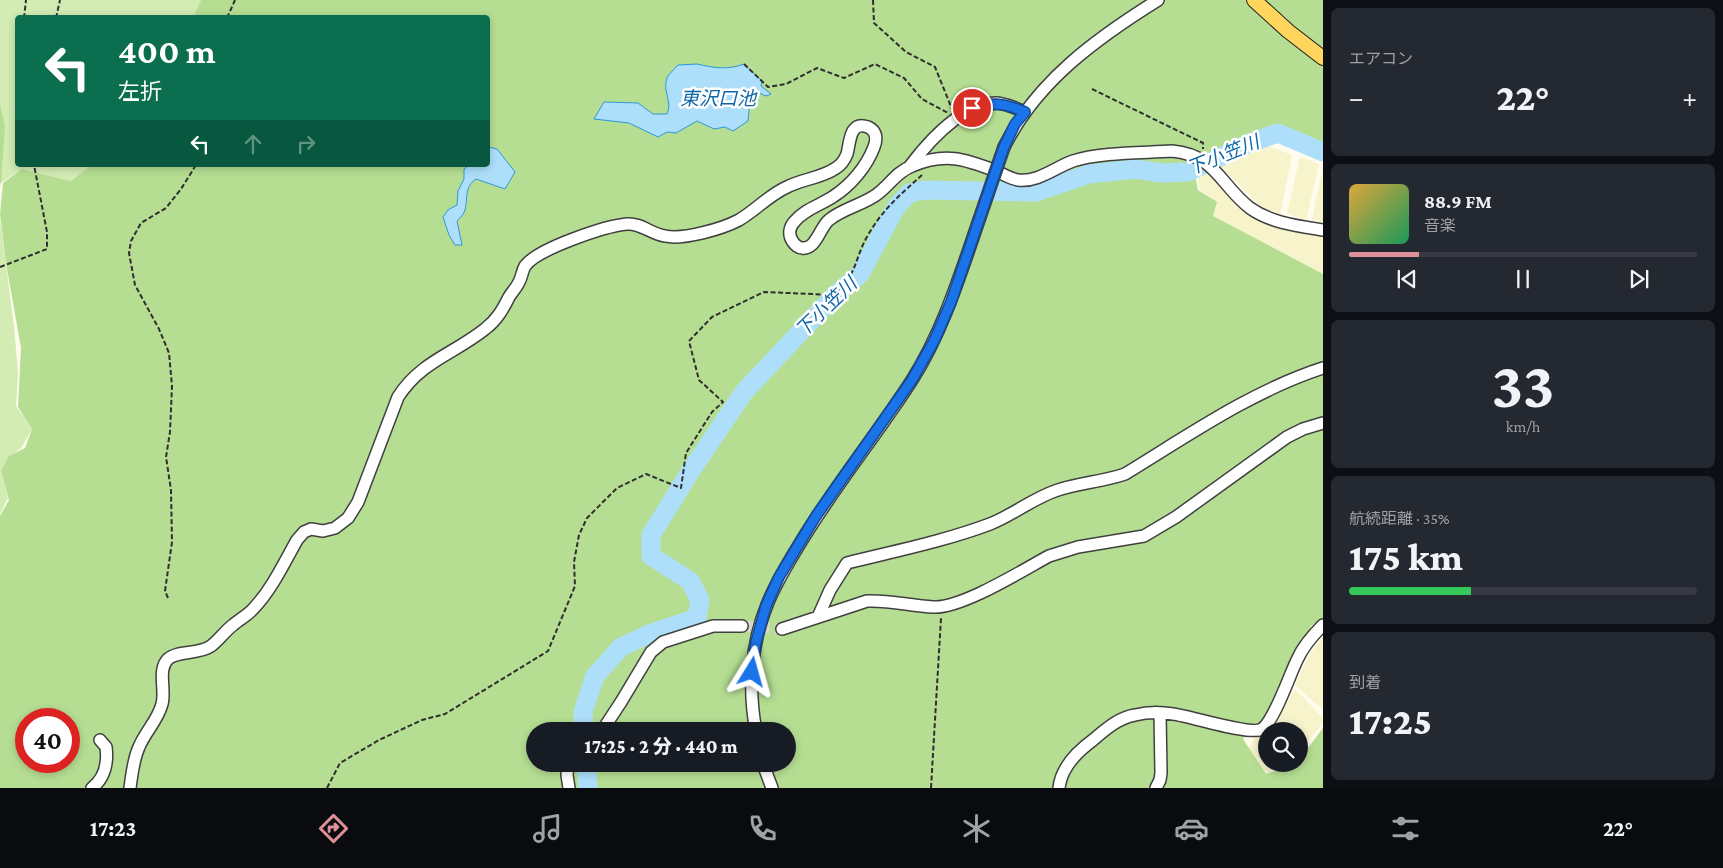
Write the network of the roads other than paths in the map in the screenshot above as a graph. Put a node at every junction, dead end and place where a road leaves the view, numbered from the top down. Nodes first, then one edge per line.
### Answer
1 (1158, 0) edge
2 (1254, 0) edge
3 (1323, 58) edge
4 (1025, 112) junction
5 (910, 166) junction
6 (1323, 230) edge
7 (1323, 368) edge
8 (1323, 423) edge
9 (818, 617) junction
10 (1323, 625) edge
11 (742, 626) tunnel mouth
12 (782, 629) tunnel mouth
13 (1160, 713) junction
14 (608, 722) edge
15 (754, 722) edge
16 (100, 740) dead end
17 (567, 772) edge
18 (766, 772) edge
19 (92, 788) edge
20 (130, 788) edge
21 (569, 788) edge
22 (772, 788) edge
23 (1059, 788) edge
24 (1156, 788) edge

1 - 4 street
2 - 3 main road
4 - 5 street
4 - 15 street, bridge
5 - 6 street
5 - 20 street
7 - 9 street
8 - 9 street
9 - 12 street
10 - 13 street
11 - 14 street
13 - 23 street
13 - 24 street
16 - 19 street
17 - 21 street
18 - 22 street

